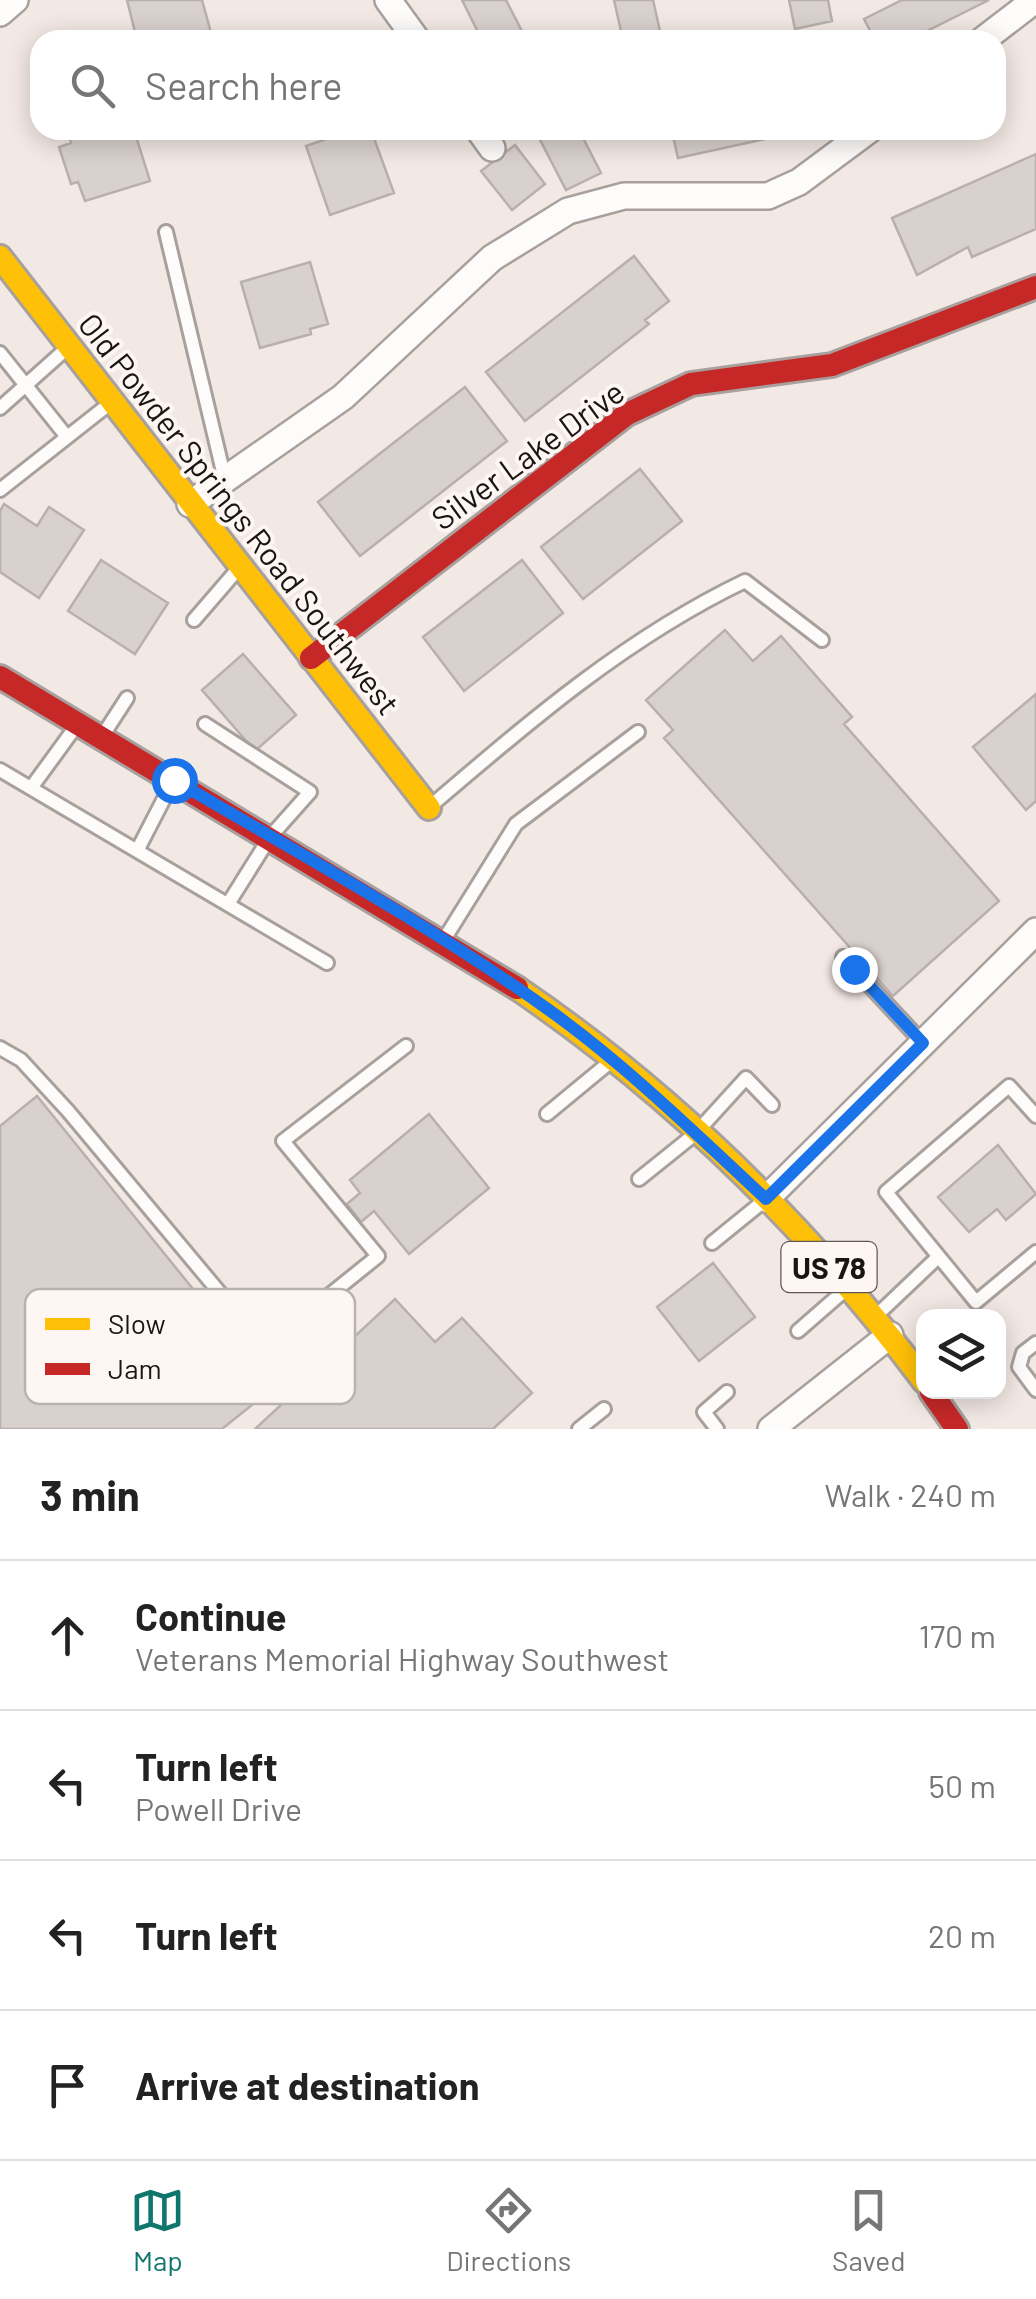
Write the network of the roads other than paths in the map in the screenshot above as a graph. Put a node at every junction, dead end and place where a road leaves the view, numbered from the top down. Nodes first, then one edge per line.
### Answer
1 (15, 0) edge
2 (388, 0) edge
3 (1035, 0) edge
4 (0, 13) edge
5 (410, 30) edge
6 (996, 30) edge
7 (856, 140) edge
8 (166, 232) dead end
9 (0, 257) edge
10 (1036, 286) edge
11 (69, 346) junction
12 (0, 353) edge
13 (26, 385) junction
14 (112, 402) junction
15 (0, 408) edge
16 (67, 436) junction
17 (225, 480) junction
18 (0, 490) edge
19 (190, 504) junction
20 (239, 567) junction
21 (194, 620) dead end
22 (822, 640) dead end
23 (311, 658) junction
24 (0, 677) edge
25 (127, 698) dead end
26 (78, 723) junction
27 (205, 724) dead end
28 (638, 732) dead end
29 (102, 737) junction
30 (0, 770) edge
31 (174, 780) junction
32 (31, 788) junction
33 (429, 808) joint
34 (270, 837) junction
35 (137, 851) junction
36 (228, 904) junction
37 (1036, 931) edge
38 (444, 940) junction
39 (843, 956) dead end
40 (327, 962) dead end
41 (923, 1043) junction
42 (406, 1046) dead end
43 (0, 1048) edge
44 (612, 1061) junction
45 (772, 1104) dead end
46 (547, 1114) dead end
47 (1036, 1116) edge
48 (695, 1134) junction
49 (639, 1179) dead end
50 (766, 1199) junction
51 (712, 1243) dead end
52 (1036, 1252) edge
53 (938, 1257) junction
54 (847, 1288) junction
55 (217, 1289) edge
56 (337, 1289) edge
57 (882, 1326) junction
58 (798, 1330) dead end
59 (1036, 1343) edge
60 (916, 1371) edge
61 (1036, 1390) edge
62 (728, 1392) dead end
63 (936, 1399) edge
64 (604, 1409) dead end
65 (580, 1429) edge
66 (717, 1429) edge
67 (771, 1429) edge
68 (958, 1429) edge

1 - 4 street
2 - 5 street
3 - 6 street
7 - 17 street
8 - 17 lane
9 - 11 street, Old Powder Springs Road Southwest
10 - 23 street, Silver Lake Drive
11 - 13 lane
11 - 14 street, Old Powder Springs Road Southwest
12 - 13 lane
13 - 15 lane
13 - 16 lane
14 - 16 lane
14 - 19 street, Old Powder Springs Road Southwest
16 - 18 lane
17 - 19 street
19 - 20 street, Old Powder Springs Road Southwest
20 - 21 lane
20 - 23 street, Old Powder Springs Road Southwest
22 - 33 lane
23 - 33 street, Old Powder Springs Road Southwest
24 - 26 street, US 78
25 - 29 lane
26 - 29 street, US 78
26 - 32 lane
27 - 34 lane
28 - 38 lane
29 - 31 street, US 78
30 - 32 lane
31 - 34 street, US 78
31 - 35 lane
32 - 35 lane
34 - 36 lane
34 - 38 street, US 78
35 - 36 lane
36 - 40 lane
37 - 41 street
38 - 44 street, US 78
39 - 41 lane
41 - 50 street
42 - 56 lane
43 - 55 lane
44 - 46 lane
44 - 48 street, US 78
45 - 48 lane
47 - 53 lane
48 - 49 lane
48 - 50 street, US 78
50 - 51 lane
50 - 54 street, US 78
52 - 53 lane
53 - 57 lane
54 - 57 street, US 78
54 - 58 lane
57 - 60 street, US 78
57 - 67 street
59 - 61 lane
62 - 66 lane
63 - 68 street
64 - 65 lane

